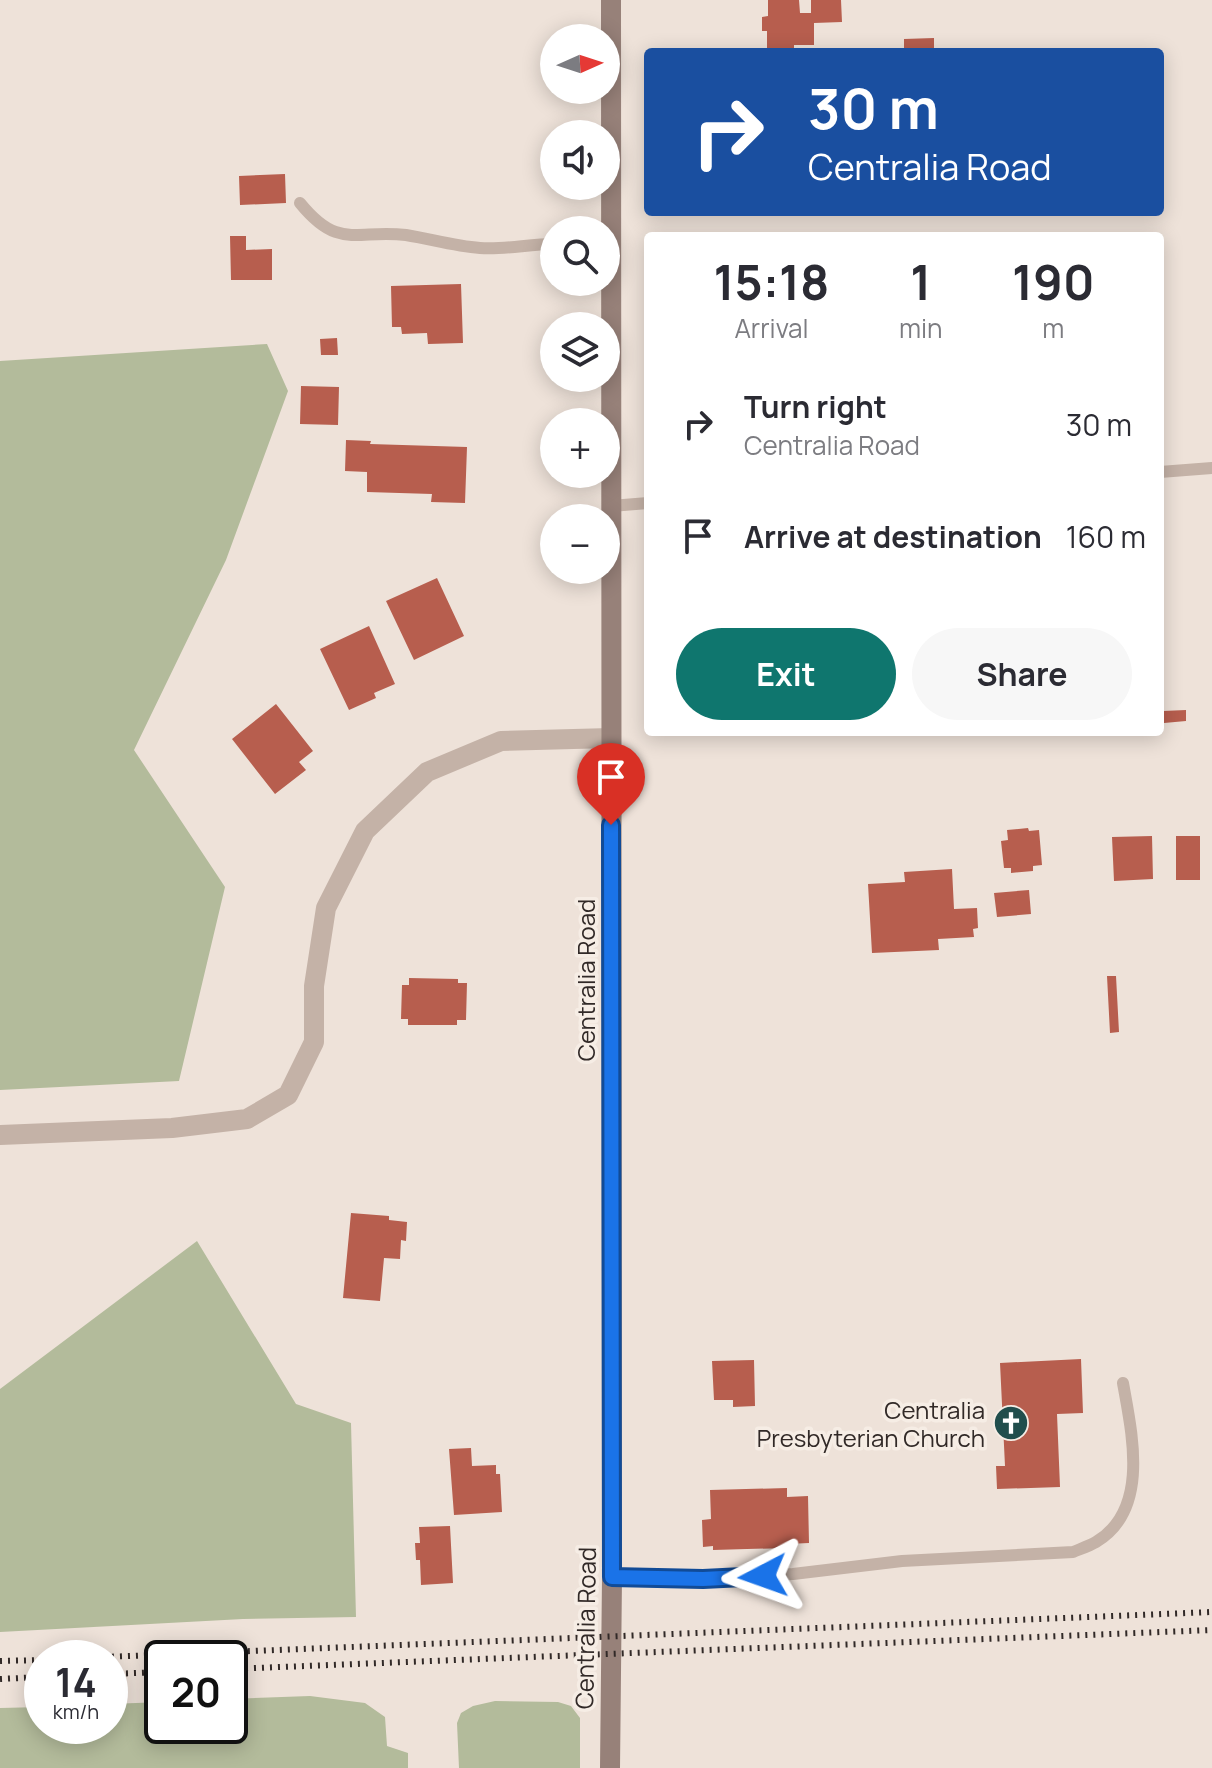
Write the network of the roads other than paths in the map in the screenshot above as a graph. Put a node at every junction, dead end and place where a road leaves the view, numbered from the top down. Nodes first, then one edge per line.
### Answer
1 (611, 0) edge
2 (300, 203) dead end
3 (609, 216) edge
4 (540, 245) edge
5 (609, 296) edge
6 (1212, 468) edge
7 (1164, 472) edge
8 (644, 503) edge
9 (611, 504) edge
10 (620, 505) edge
11 (611, 584) edge
12 (611, 738) junction
13 (0, 1135) edge
14 (1123, 1383) dead end
15 (612, 1577) junction
16 (610, 1768) edge

1 - 3 main road, Centralia Road
2 - 4 lane
5 - 9 main road, Centralia Road
6 - 7 lane
8 - 10 lane
11 - 12 main road, Centralia Road
12 - 13 street
12 - 15 main road, Centralia Road
14 - 15 lane
15 - 16 main road, Centralia Road

